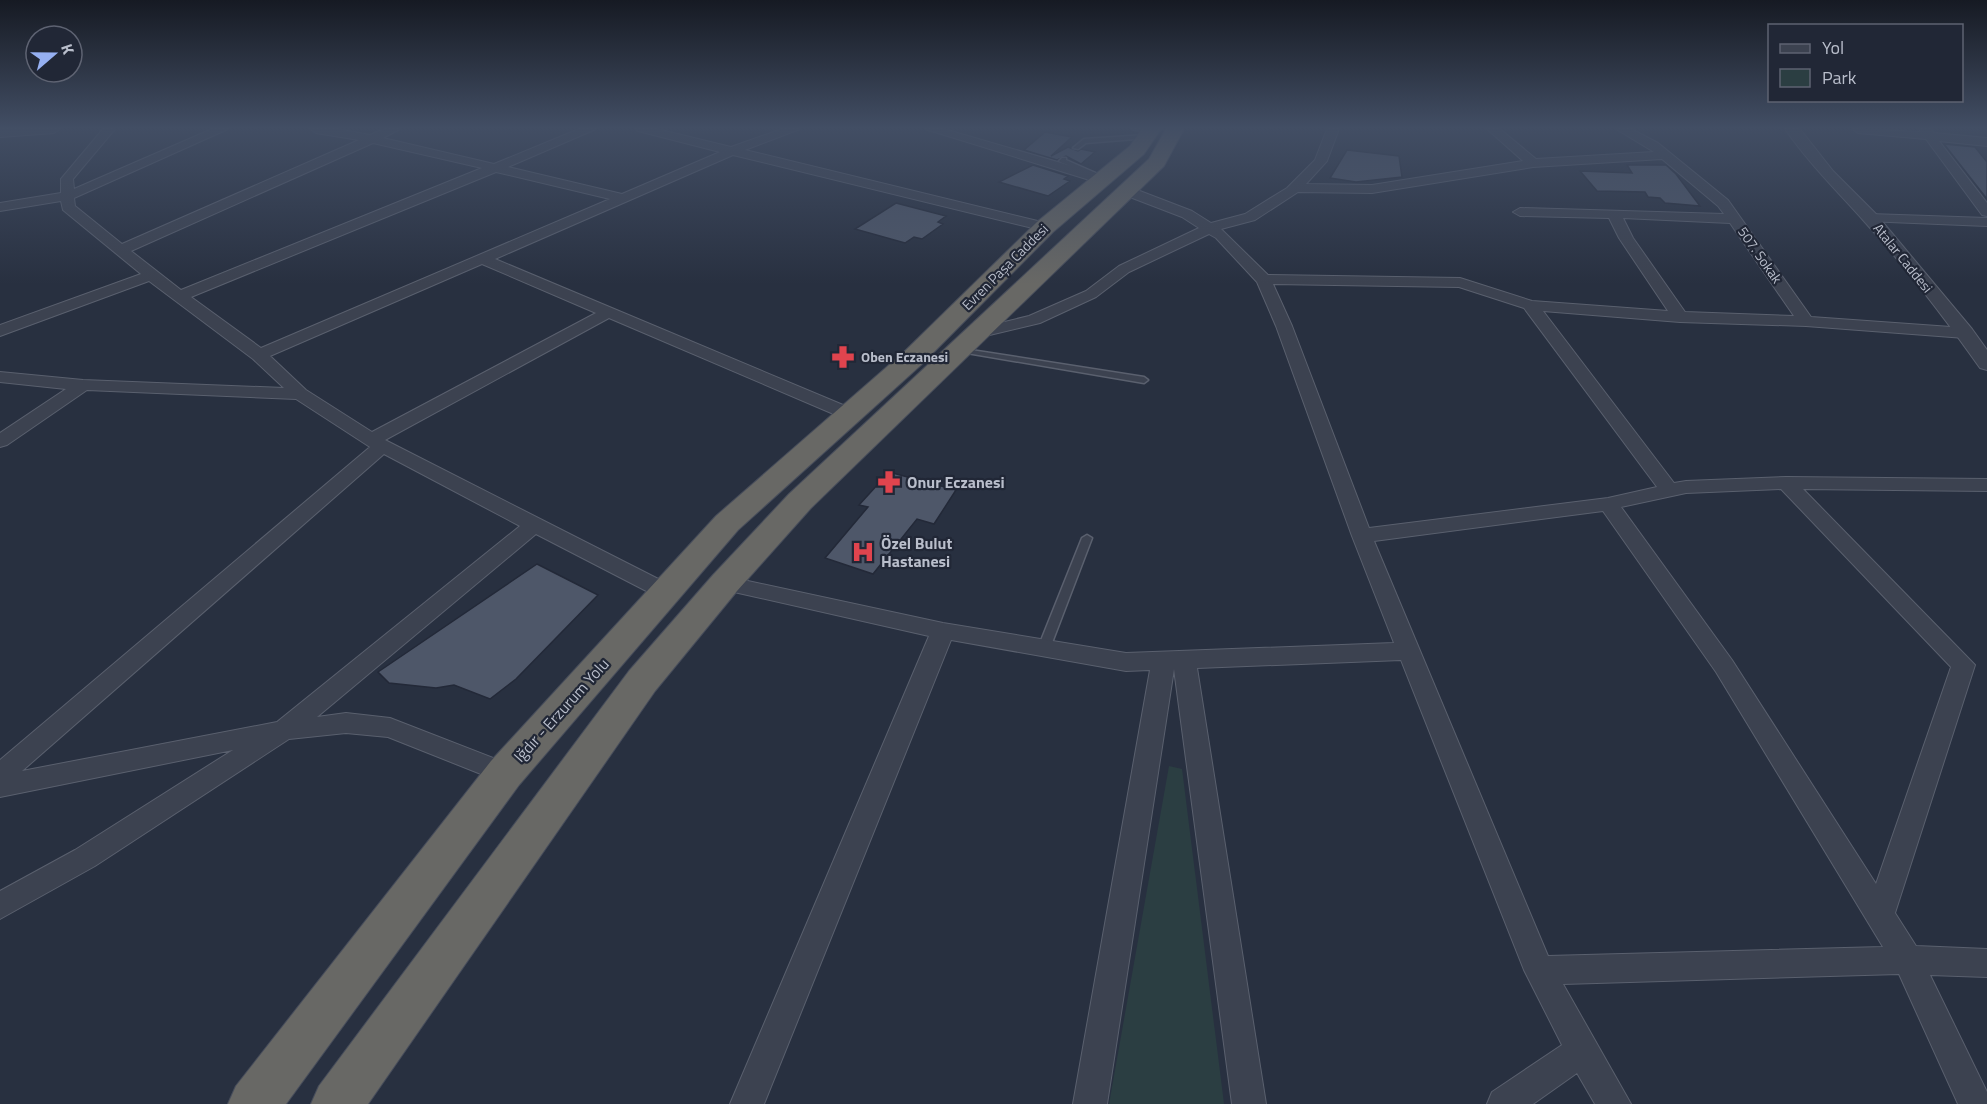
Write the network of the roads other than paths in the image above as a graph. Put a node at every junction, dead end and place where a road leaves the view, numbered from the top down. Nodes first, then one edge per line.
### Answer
1 (67, 181) edge
2 (104, 181) edge
3 (280, 181) edge
4 (465, 181) edge
5 (549, 181) edge
6 (664, 181) edge
7 (854, 181) edge
8 (1099, 181) edge
9 (1138, 181) edge
10 (1302, 181) edge
11 (1425, 181) edge
12 (1696, 181) edge
13 (1834, 181) edge
14 (1961, 181) edge
15 (1295, 188) junction
16 (1127, 191) junction
17 (68, 196) junction
18 (624, 198) junction
19 (0, 207) edge
20 (1520, 212) dead end
21 (1987, 212) edge
22 (1614, 214) junction
23 (1870, 218) junction
24 (1735, 219) junction
25 (1987, 222) edge
26 (1045, 227) junction
27 (1209, 228) junction
28 (122, 250) junction
29 (483, 259) junction
30 (151, 274) junction
31 (1264, 280) junction
32 (180, 296) junction
33 (1530, 305) junction
34 (609, 312) junction
35 (1680, 317) junction
36 (1806, 321) junction
37 (0, 331) edge
38 (977, 333) junction
39 (1965, 333) junction
40 (259, 355) junction
41 (941, 355) junction
42 (1987, 364) edge
43 (0, 377) edge
44 (1144, 380) dead end
45 (83, 385) junction
46 (300, 394) junction
47 (849, 414) junction
48 (0, 441) edge
49 (377, 443) junction
50 (1786, 483) junction
51 (1987, 485) edge
52 (1670, 491) junction
53 (1608, 504) junction
54 (534, 525) junction
55 (1362, 536) junction
56 (1087, 538) dead end
57 (725, 583) junction
58 (666, 592) junction
59 (943, 631) junction
60 (1044, 648) junction
61 (1409, 651) junction
62 (1174, 660) junction
63 (284, 730) junction
64 (505, 774) junction
65 (0, 775) edge
66 (0, 786) edge
67 (0, 906) edge
68 (1880, 915) junction
69 (1908, 960) junction
70 (1987, 963) edge
71 (1539, 970) junction
72 (1583, 1050) junction
73 (254, 1104) edge
74 (337, 1104) edge
75 (747, 1104) edge
76 (1090, 1104) edge
77 (1249, 1104) edge
78 (1504, 1104) edge
79 (1614, 1104) edge
80 (1975, 1104) edge

1 - 17 street
2 - 17 street
3 - 28 street
4 - 32 street
5 - 18 street
6 - 18 street
7 - 26 street
8 - 26 highway, Evren Paşa Caddesi
9 - 16 highway, Evren Paşa Caddesi
10 - 15 street
11 - 15 street
12 - 24 street, 507. Sokak
13 - 23 street, Atalar Caddesi
14 - 21 street
15 - 27 street
16 - 27 street
16 - 38 highway, Evren Paşa Caddesi
17 - 19 street
17 - 28 street
18 - 29 street
20 - 22 street
22 - 24 street
22 - 35 street
23 - 25 street
23 - 39 street, Atalar Caddesi
24 - 36 street, 507. Sokak
26 - 41 highway, Evren Paşa Caddesi
27 - 31 street
27 - 38 street
28 - 30 street
29 - 34 street
29 - 40 street
30 - 32 street
30 - 37 street
31 - 33 street
31 - 55 street
32 - 40 street
33 - 35 street
33 - 52 street
34 - 47 street
34 - 49 street
35 - 36 street
36 - 39 street
38 - 41 highway, Evren Paşa Caddesi
39 - 42 street, Atalar Caddesi
40 - 46 street
41 - 44 lane
41 - 47 highway, Iğdır - Erzurum Yolu
41 - 57 highway
43 - 45 street
45 - 46 street
45 - 48 street
46 - 49 street
47 - 58 highway, Iğdır - Erzurum Yolu
49 - 54 street
49 - 65 street
50 - 51 street
50 - 52 street
50 - 68 street
52 - 53 street
53 - 55 street
53 - 68 street
54 - 58 street
54 - 63 street
55 - 61 street
56 - 60 lane
57 - 59 street
57 - 74 highway
58 - 64 highway, Iğdır - Erzurum Yolu
59 - 60 street
59 - 75 street
60 - 62 street
61 - 62 street
61 - 71 street
62 - 76 street
62 - 77 street
63 - 64 street
63 - 66 street
63 - 67 street
64 - 73 highway, Iğdır - Erzurum Yolu
68 - 69 street
69 - 70 street
69 - 71 street
69 - 80 street
71 - 72 street
72 - 78 street
72 - 79 street

